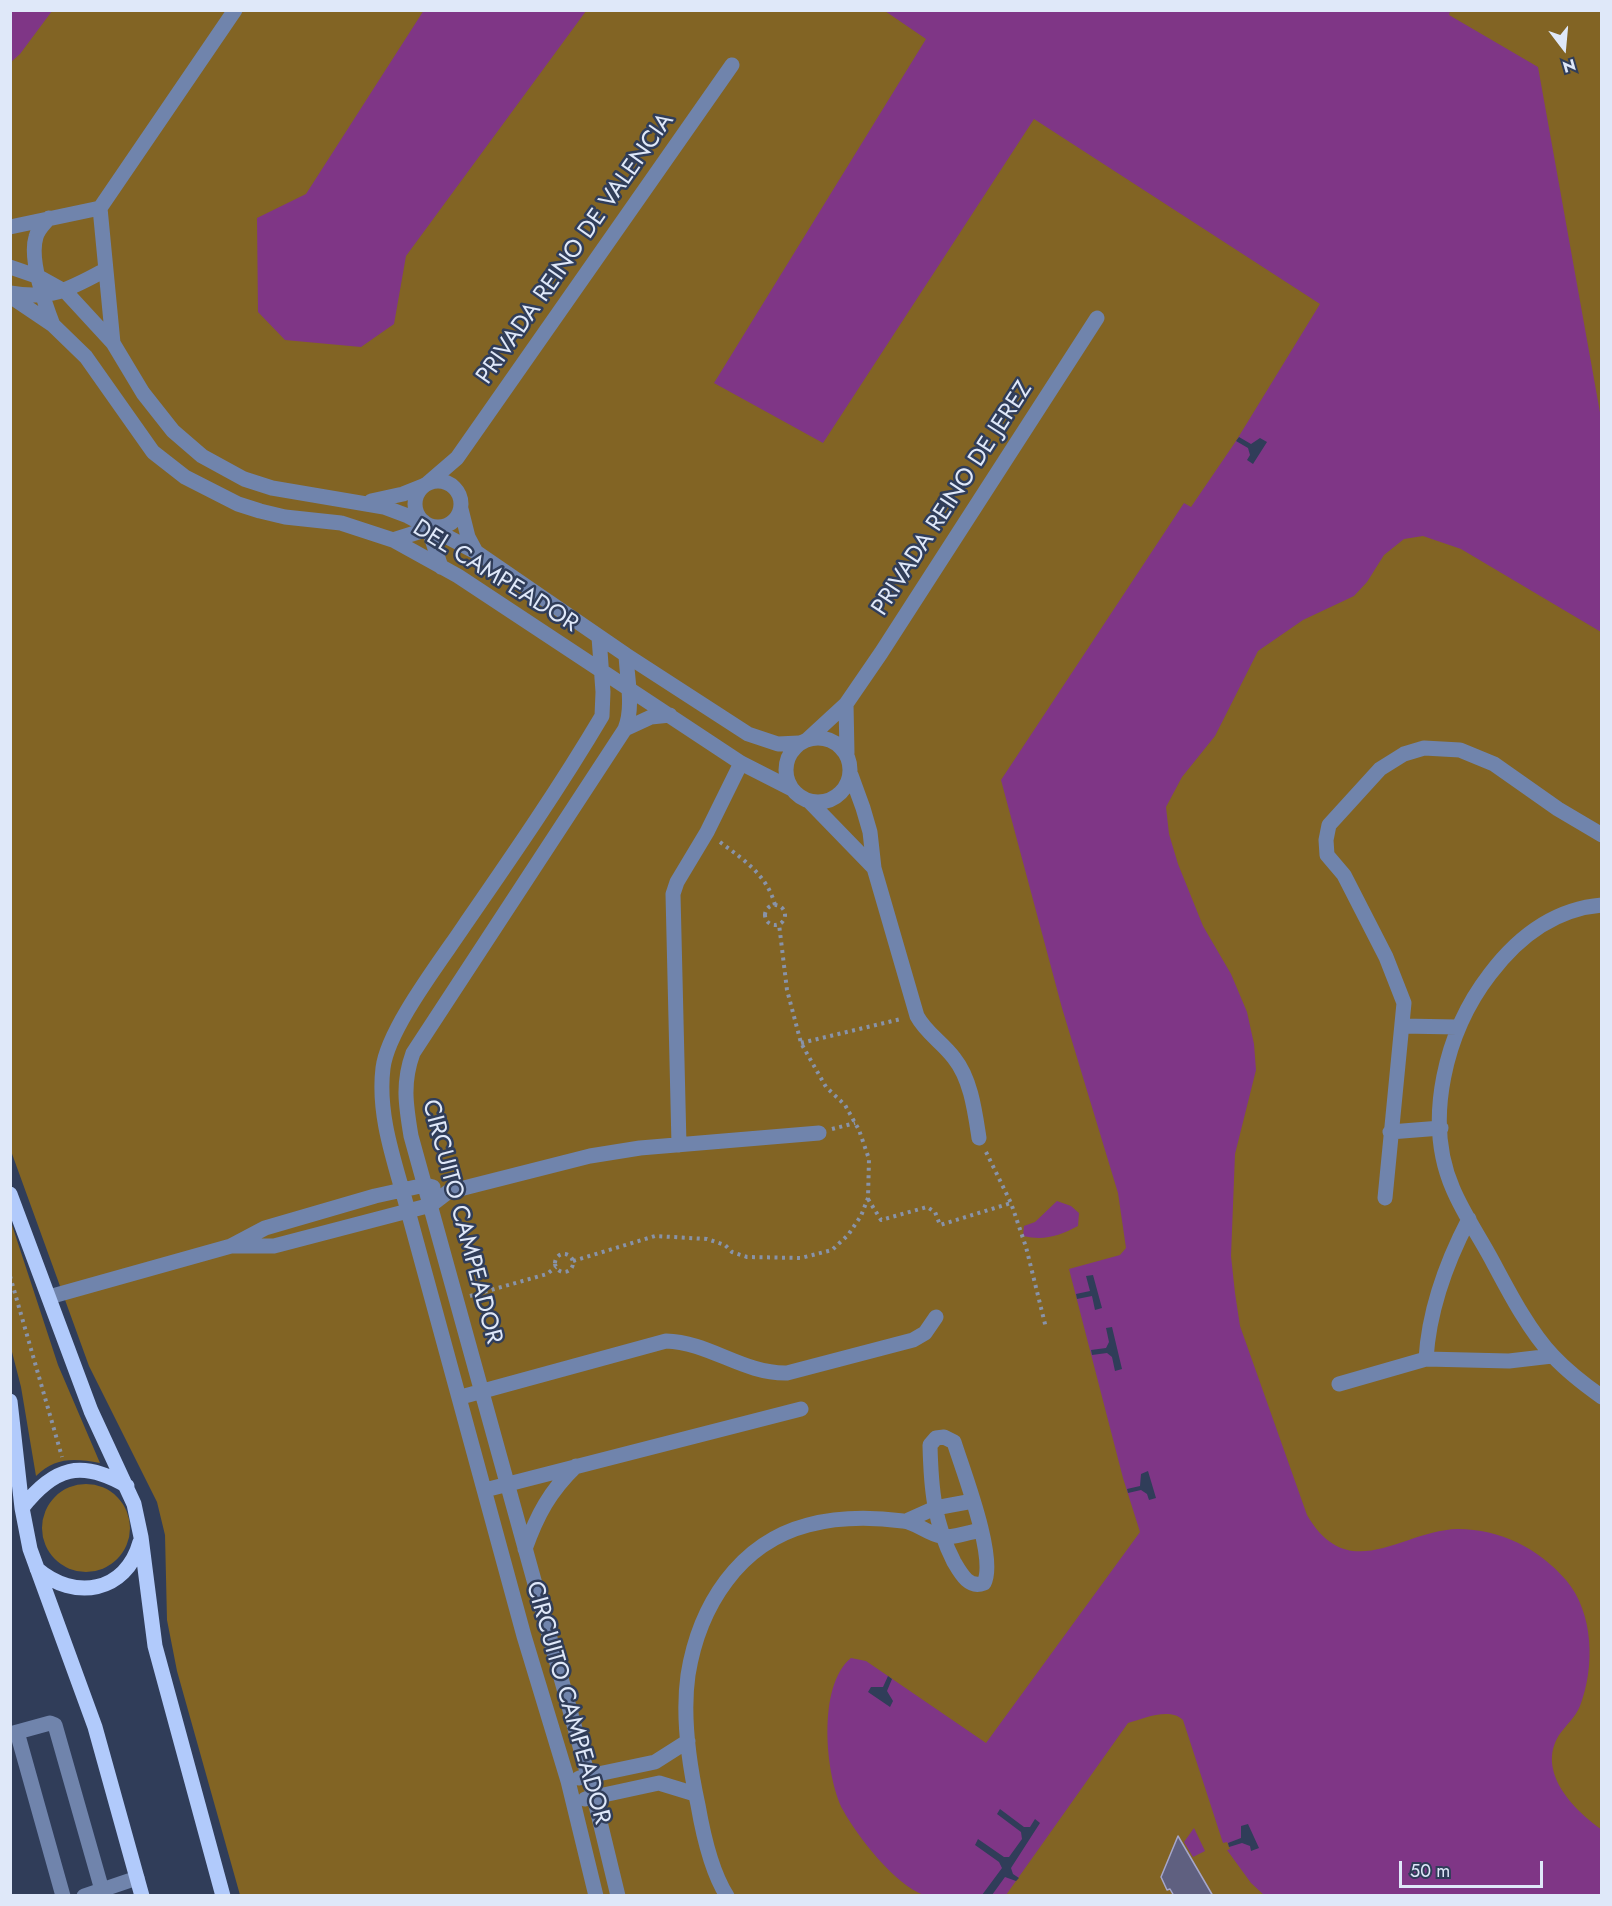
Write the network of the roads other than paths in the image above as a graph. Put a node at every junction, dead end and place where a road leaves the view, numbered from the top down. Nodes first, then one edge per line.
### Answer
1 (235, 10) edge
2 (732, 65) dead end
3 (100, 208) junction
4 (49, 218) junction
5 (10, 227) edge
6 (10, 267) edge
7 (105, 270) junction
8 (39, 277) junction
9 (66, 292) junction
10 (10, 294) edge
11 (43, 295) junction
12 (1097, 318) dead end
13 (53, 326) junction
14 (113, 343) junction
15 (457, 458) junction
16 (425, 484) junction
17 (459, 492) junction
18 (363, 502) junction
19 (461, 509) junction
20 (429, 525) junction
21 (393, 540) junction
22 (476, 552) junction
23 (441, 567) junction
24 (599, 638) junction
25 (626, 655) junction
26 (601, 672) junction
27 (627, 687) junction
28 (846, 704) junction
29 (670, 715) junction
30 (625, 729) junction
31 (803, 741) junction
32 (847, 753) junction
33 (741, 763) junction
34 (851, 775) junction
35 (792, 789) junction
36 (808, 801) junction
37 (1597, 832) edge
38 (1602, 848) edge
39 (874, 868) junction
40 (1599, 901) edge
41 (468, 920) junction
42 (491, 936) junction
43 (1402, 1026) junction
44 (1457, 1027) junction
45 (381, 1092) junction
46 (404, 1093) junction
47 (1441, 1128) junction
48 (1390, 1132) junction
49 (819, 1133) dead end
50 (979, 1138) road end
51 (679, 1145) junction
52 (425, 1185) junction
53 (402, 1189) junction
54 (448, 1192) junction
55 (10, 1194) edge
56 (1385, 1198) dead end
57 (431, 1205) junction
58 (408, 1211) junction
59 (1469, 1219) junction
60 (231, 1246) junction
61 (49, 1297) junction
62 (936, 1317) dead end
63 (1552, 1356) junction
64 (1426, 1359) junction
65 (1339, 1384) dead end
66 (483, 1391) junction
67 (460, 1397) junction
68 (1602, 1397) edge
69 (10, 1401) edge
70 (801, 1409) dead end
71 (578, 1464) junction
72 (507, 1484) junction
73 (127, 1486) junction
74 (484, 1490) junction
75 (973, 1501) junction
76 (22, 1508) junction
77 (935, 1509) junction
78 (906, 1521) junction
79 (981, 1530) junction
80 (141, 1537) junction
81 (941, 1537) junction
82 (525, 1549) junction
83 (37, 1569) junction
84 (14, 1733) edge
85 (688, 1741) junction
86 (588, 1776) junction
87 (568, 1781) junction
88 (695, 1794) junction
89 (594, 1797) junction
90 (573, 1802) junction
91 (137, 1878) junction
92 (102, 1890) junction
93 (63, 1896) edge
94 (84, 1896) edge
95 (142, 1896) edge
96 (223, 1896) edge
97 (596, 1896) edge
98 (618, 1896) edge
99 (727, 1896) edge

1 - 3 street
2 - 15 street, PRIVADA REINO DE VALENCIA
3 - 4 street
3 - 7 street
4 - 5 street
4 - 8 street
6 - 8 street, DEL CAMPEADOR
7 - 9 street
7 - 14 street
8 - 9 street, DEL CAMPEADOR
8 - 11 street
9 - 11 street
9 - 14 street, DEL CAMPEADOR
10 - 11 street
10 - 13 street, DEL CAMPEADOR
11 - 13 street
12 - 28 street, PRIVADA REINO DE JEREZ
13 - 21 street, DEL CAMPEADOR
14 - 18 street, DEL CAMPEADOR
15 - 16 street, PRIVADA REINO DE VALENCIA
15 - 17 street
16 - 17 street
16 - 18 street, DEL CAMPEADOR
16 - 20 street
17 - 19 street
18 - 20 street, DEL CAMPEADOR
19 - 20 street
19 - 22 street, DEL CAMPEADOR
20 - 21 street
20 - 22 street, DEL CAMPEADOR
20 - 23 street
21 - 23 street, DEL CAMPEADOR
22 - 24 street, DEL CAMPEADOR
23 - 26 street, DEL CAMPEADOR
24 - 25 street, DEL CAMPEADOR
24 - 26 street, CIRCUITO CAMPEADOR
25 - 27 street, CIRCUITO CAMPEADOR
25 - 31 street, DEL CAMPEADOR
26 - 27 street, DEL CAMPEADOR
26 - 41 street, CIRCUITO CAMPEADOR
27 - 29 street, DEL CAMPEADOR
27 - 30 street, CIRCUITO CAMPEADOR
28 - 31 street, PRIVADA REINO DE JEREZ
28 - 32 street
29 - 30 street
29 - 33 street, DEL CAMPEADOR
30 - 42 street, CIRCUITO CAMPEADOR
31 - 32 street
31 - 35 street
32 - 34 street
33 - 35 street, DEL CAMPEADOR
33 - 51 street
34 - 36 street
34 - 39 street
35 - 36 street
36 - 39 street
37 - 38 street
37 - 43 street
39 - 50 street
40 - 44 street
41 - 42 street
41 - 45 street, CIRCUITO CAMPEADOR
42 - 46 street, CIRCUITO CAMPEADOR
43 - 44 street
43 - 48 street
44 - 47 street
45 - 46 street
45 - 53 street, CIRCUITO CAMPEADOR
46 - 52 street, CIRCUITO CAMPEADOR
47 - 48 street
47 - 59 street
48 - 56 street
49 - 51 street
51 - 54 street
52 - 53 street
52 - 54 street
52 - 57 street, CIRCUITO CAMPEADOR
53 - 58 street, CIRCUITO CAMPEADOR
53 - 60 street
54 - 57 street
55 - 61 main road
57 - 58 street
57 - 66 street, CIRCUITO CAMPEADOR
58 - 60 street, CIRCUITO CAMPEADOR
58 - 67 street, CIRCUITO CAMPEADOR
59 - 63 street
59 - 64 street
60 - 61 street
61 - 73 main road
62 - 66 street
63 - 64 street
63 - 68 street
64 - 65 street
66 - 67 street
66 - 72 street, CIRCUITO CAMPEADOR
67 - 74 street, CIRCUITO CAMPEADOR
69 - 76 main road
70 - 71 street
71 - 72 street
71 - 82 street
72 - 74 street
72 - 82 street, CIRCUITO CAMPEADOR
73 - 76 main road
73 - 80 main road
74 - 87 street, CIRCUITO CAMPEADOR
75 - 77 street
75 - 77 street
75 - 79 street
76 - 83 main road
77 - 78 street
77 - 81 street
78 - 81 street
78 - 85 street
79 - 81 street
79 - 81 street
80 - 83 main road
80 - 96 main road
82 - 86 street, CIRCUITO CAMPEADOR
83 - 91 main road
84 - 92 street
84 - 93 street
85 - 86 street
85 - 88 street
86 - 87 street
86 - 89 street, CIRCUITO CAMPEADOR
87 - 90 street, CIRCUITO CAMPEADOR
88 - 89 street
88 - 99 street
89 - 90 street
89 - 98 street, CIRCUITO CAMPEADOR
90 - 97 street, CIRCUITO CAMPEADOR
91 - 92 street
91 - 95 main road
92 - 94 street

